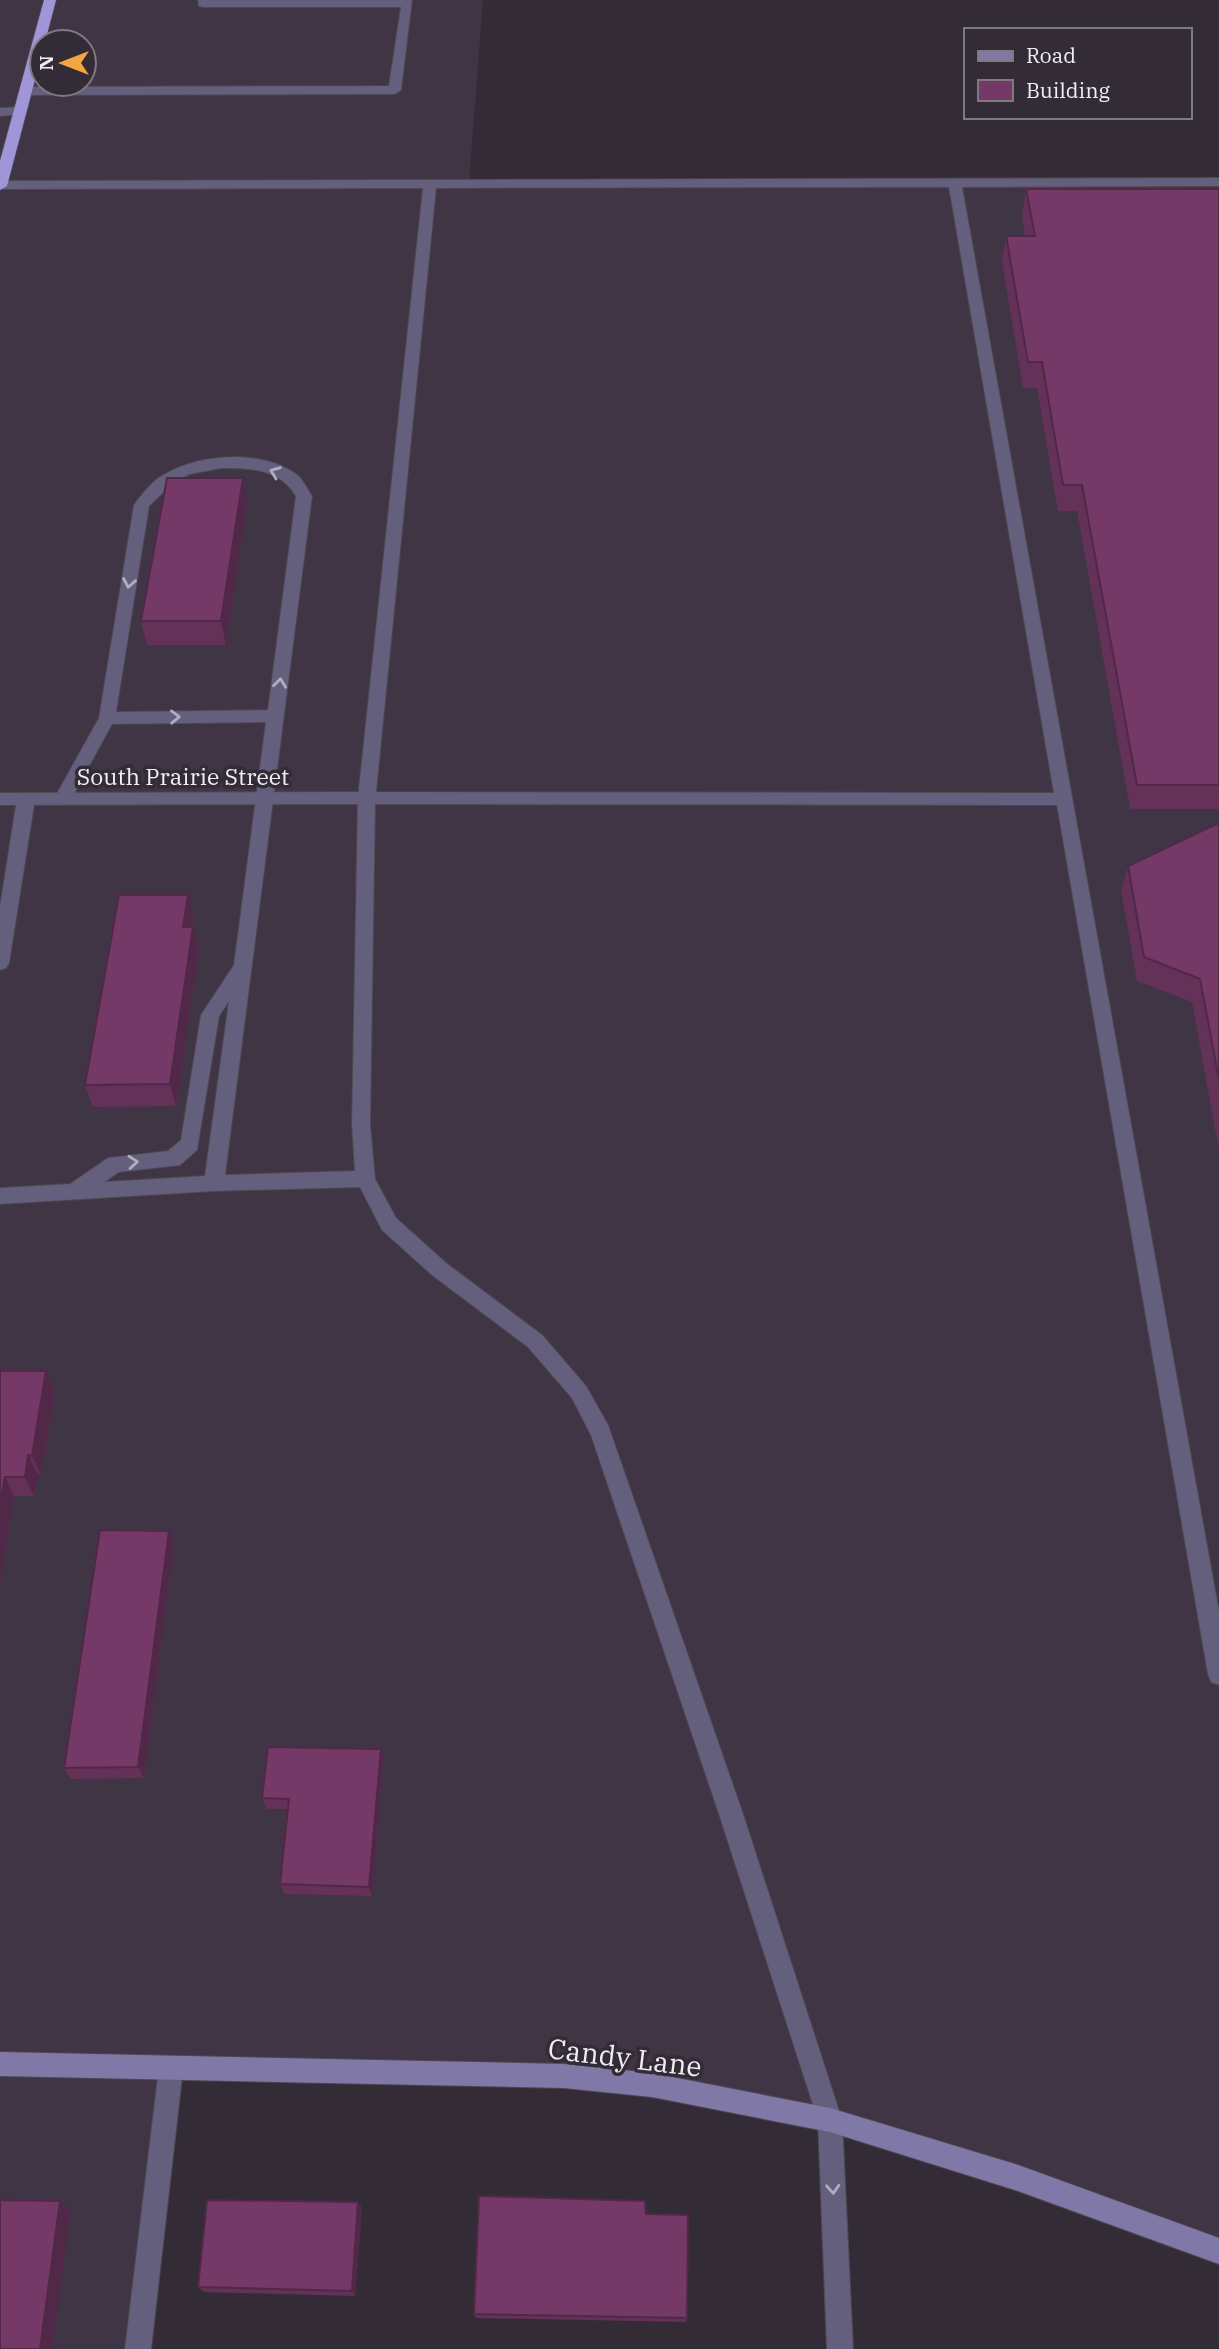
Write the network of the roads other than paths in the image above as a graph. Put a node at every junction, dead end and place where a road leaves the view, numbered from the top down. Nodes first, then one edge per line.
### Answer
1 (50, 0) edge
2 (204, 0) edge
3 (26, 90) junction
4 (20, 111) junction
5 (0, 112) edge
6 (1219, 183) edge
7 (955, 184) junction
8 (430, 185) junction
9 (0, 186) edge
10 (276, 716) junction
11 (107, 718) junction
12 (367, 798) junction
13 (0, 799) edge
14 (26, 799) junction
15 (63, 799) junction
16 (265, 799) junction
17 (1064, 799) junction
18 (0, 963) edge
19 (243, 965) junction
20 (365, 1179) junction
21 (214, 1183) junction
22 (73, 1191) junction
23 (0, 1196) edge
24 (1219, 1674) edge
25 (0, 2064) edge
26 (171, 2068) junction
27 (830, 2120) junction
28 (1219, 2250) edge
29 (138, 2349) edge
30 (840, 2349) edge

1 - 3 highway
2 - 3 street
3 - 4 highway
4 - 5 street
4 - 9 highway
6 - 7 street
7 - 8 street
7 - 17 street
8 - 9 street
8 - 12 street
11 -> 10 street
10 -> 11 street
10 - 16 street
11 - 15 street
12 - 16 street, South Prairie Street
12 - 17 street, South Prairie Street
12 - 20 street
13 - 14 street, South Prairie Street
14 - 15 street, South Prairie Street
14 - 18 street
15 - 16 street, South Prairie Street
16 - 19 street
17 - 24 street
19 - 21 street
22 -> 19 street
20 - 21 street
20 - 27 street
21 - 22 street
22 - 23 street
25 - 26 main road, Candy Lane
26 - 27 main road, Candy Lane
26 - 29 street
27 - 28 main road, Candy Lane
27 -> 30 street

